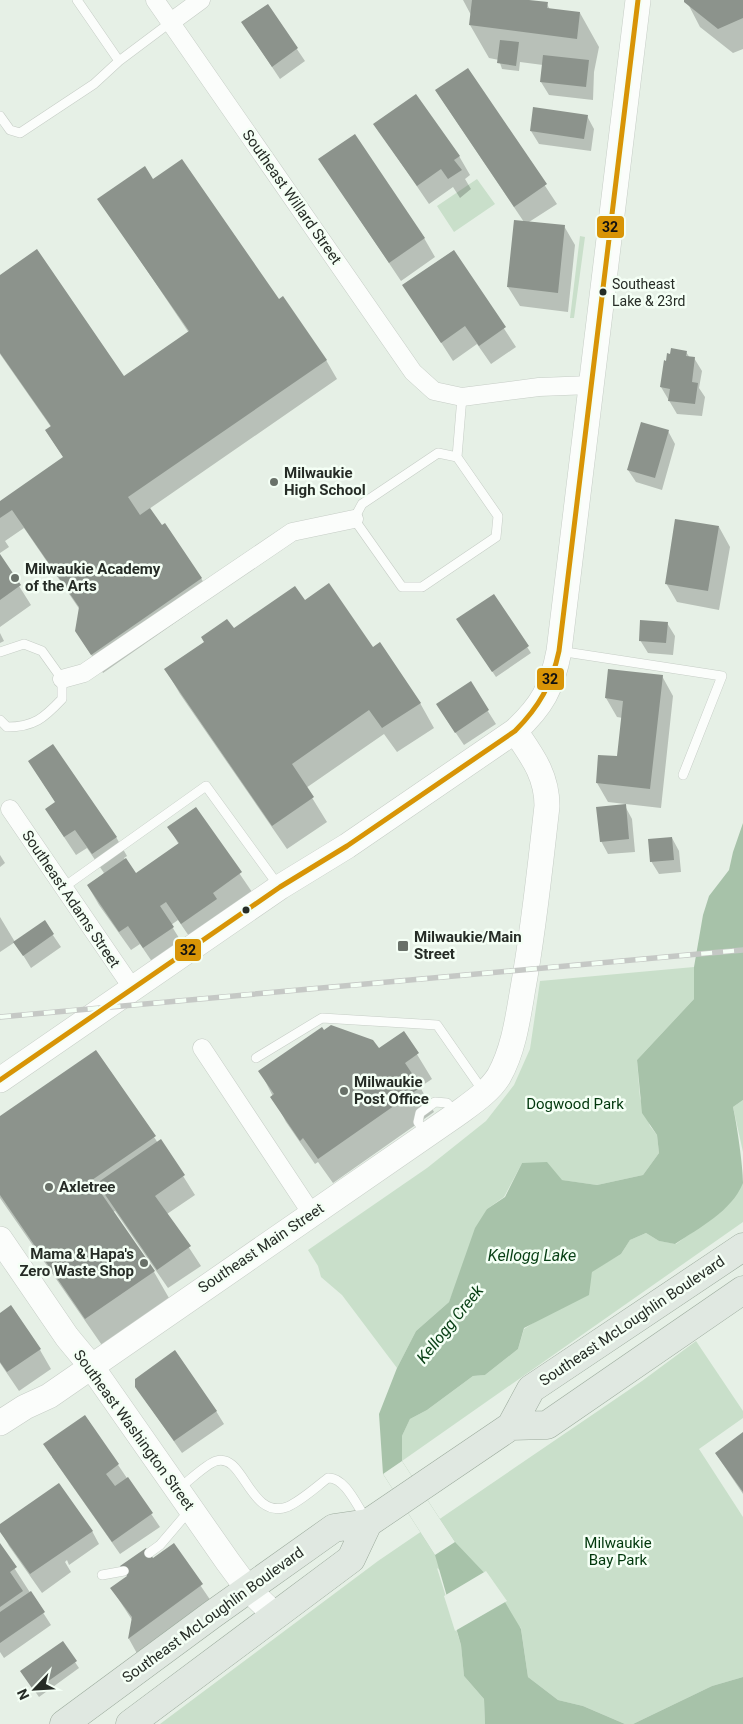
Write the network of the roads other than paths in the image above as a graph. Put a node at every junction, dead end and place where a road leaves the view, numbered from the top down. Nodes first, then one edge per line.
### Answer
1 (77, 0) edge
2 (155, 0) edge
3 (201, 0) edge
4 (638, 0) edge
5 (171, 22) junction
6 (119, 61) junction
7 (0, 116) edge
8 (591, 385) junction
9 (462, 397) junction
10 (456, 457) junction
11 (354, 519) junction
12 (559, 651) junction
13 (0, 652) edge
14 (62, 679) junction
15 (0, 720) edge
16 (515, 731) junction
17 (683, 775) dead end
18 (5, 805) edge
19 (64, 886) junction
20 (280, 887) junction
21 (133, 989) junction
22 (202, 1048) dead end
23 (256, 1058) dead end
24 (0, 1080) edge
25 (485, 1093) junction
26 (312, 1214) junction
27 (0, 1239) edge
28 (743, 1247) edge
29 (743, 1290) edge
30 (623, 1328) junction
31 (91, 1366) junction
32 (573, 1407) junction
33 (0, 1423) edge
34 (511, 1426) junction
35 (184, 1500) junction
36 (368, 1523) junction
37 (149, 1553) dead end
38 (124, 1571) dead end
39 (102, 1575) dead end
40 (248, 1589) junction
41 (275, 1616) junction
42 (64, 1724) edge
43 (130, 1724) edge

1 - 6 lane
2 - 5 street, Southeast Willard Street
3 - 5 street
4 - 8 street
5 - 6 lane
5 - 9 street, Southeast Willard Street
6 - 7 lane
8 - 9 street
8 - 12 street
9 - 10 lane
10 - 11 lane
10 - 11 lane
11 - 14 street
12 - 16 street
12 - 17 lane
13 - 14 lane
14 - 15 lane
16 - 20 street
16 - 25 street, Southeast Main Street
18 - 19 street, Southeast Adams Street
19 - 20 lane
19 - 21 street, Southeast Adams Street
20 - 21 street
21 - 24 street
22 - 26 street
23 - 25 lane
25 - 26 street, Southeast Main Street
26 - 31 street, Southeast Main Street
27 - 31 street, Southeast Washington Street
28 - 30 main road, Southeast McLoughlin Boulevard
29 - 32 main road
30 - 32 main road
30 - 34 main road, Southeast McLoughlin Boulevard
31 - 33 street, Southeast Main Street
31 - 35 street, Southeast Washington Street
32 - 34 main road
34 - 36 main road, Southeast McLoughlin Boulevard
35 - 36 lane
35 - 37 lane
35 - 40 street, Southeast Washington Street
36 - 40 main road, Southeast McLoughlin Boulevard
36 - 41 main road
38 - 39 lane
40 - 41 street, Southeast Washington Street
40 - 42 main road, Southeast McLoughlin Boulevard
41 - 43 main road

